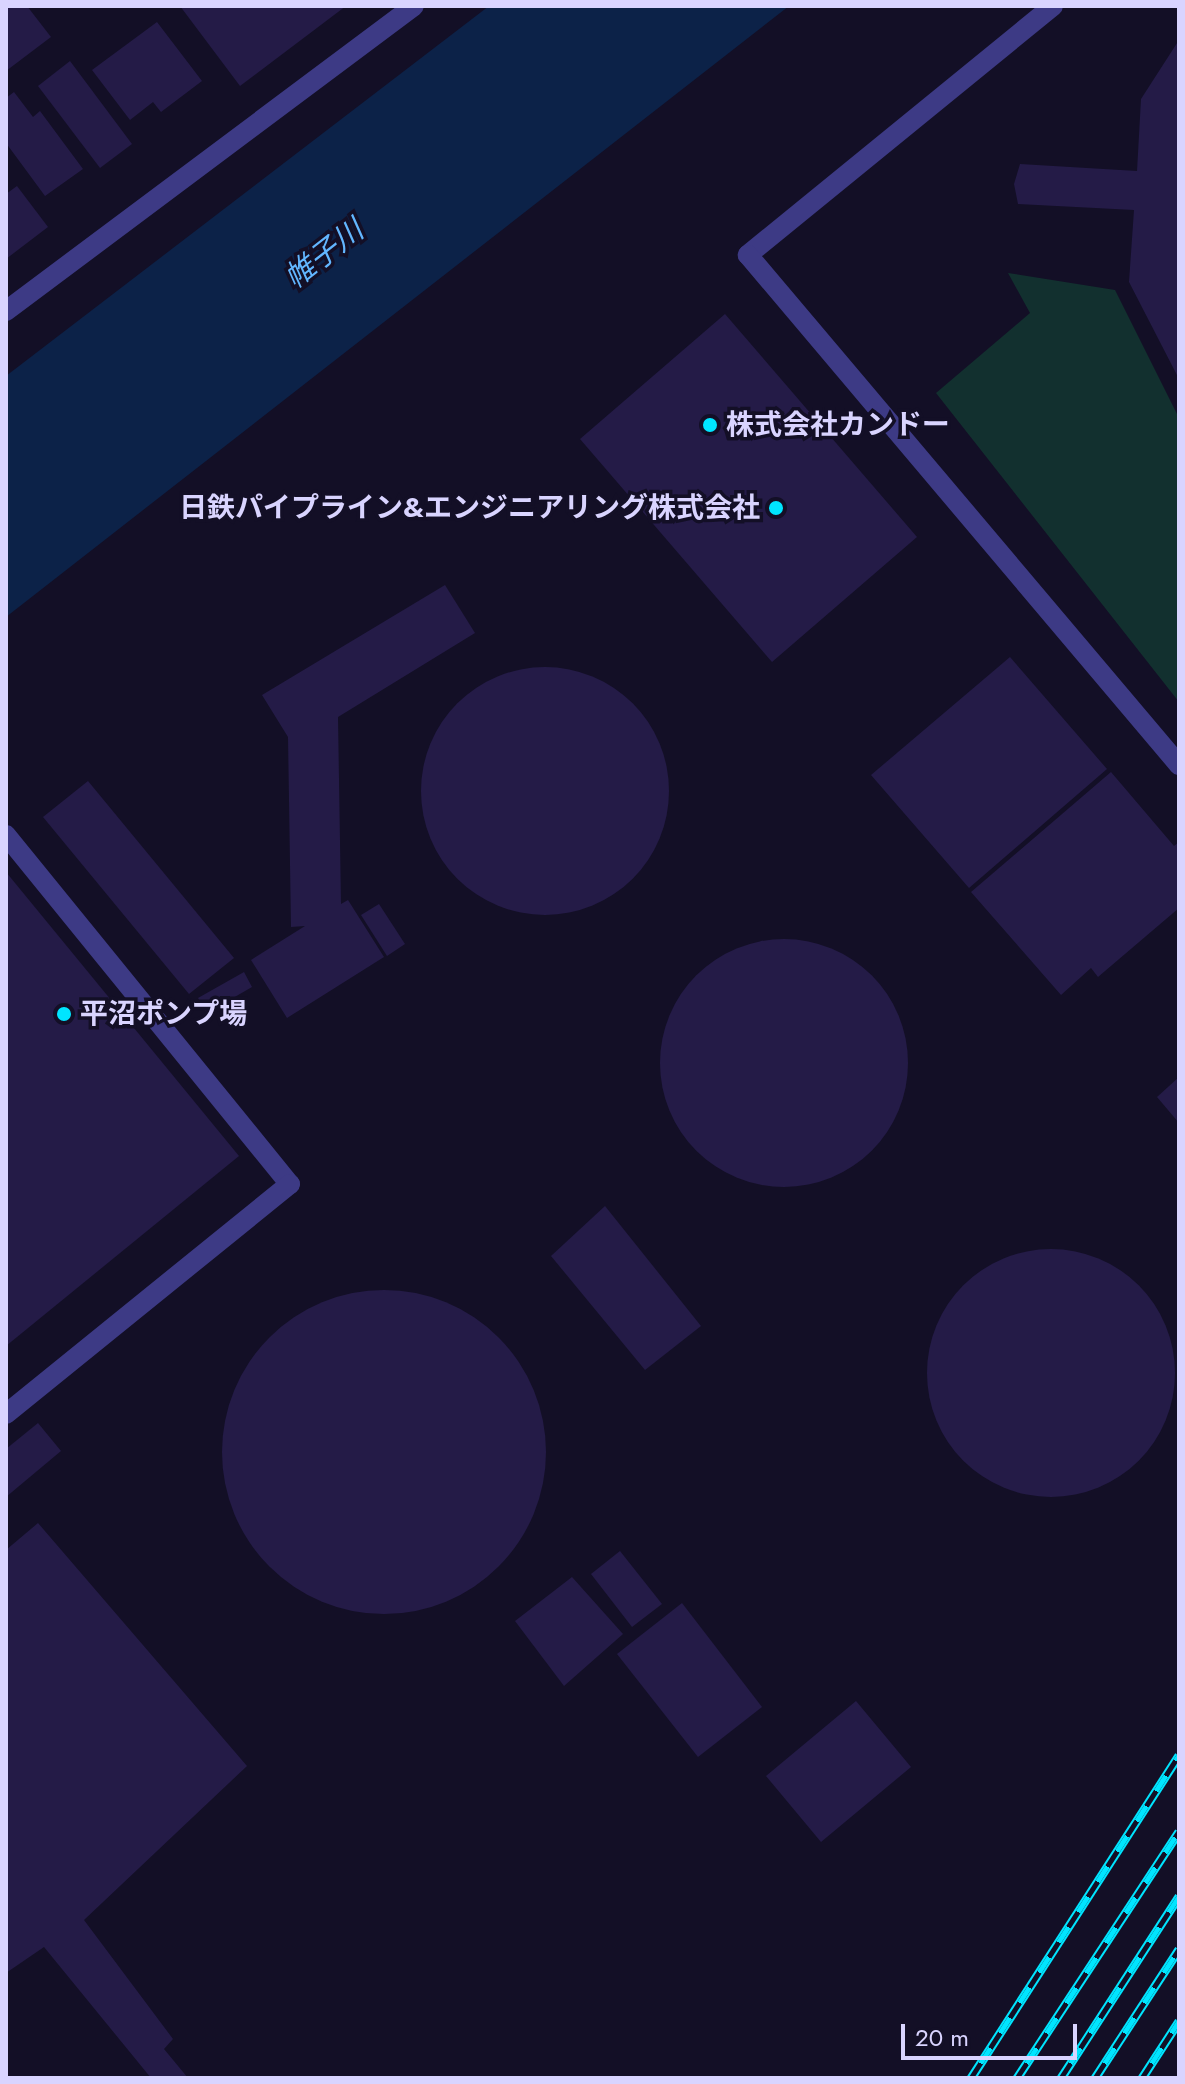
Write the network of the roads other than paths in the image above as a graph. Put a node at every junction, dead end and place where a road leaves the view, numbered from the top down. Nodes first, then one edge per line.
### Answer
1 (414, 6) edge
2 (1053, 6) edge
3 (6, 311) edge
4 (1179, 765) edge
5 (6, 835) edge
6 (6, 1414) edge

1 - 3 street
2 - 4 street
5 - 6 street

